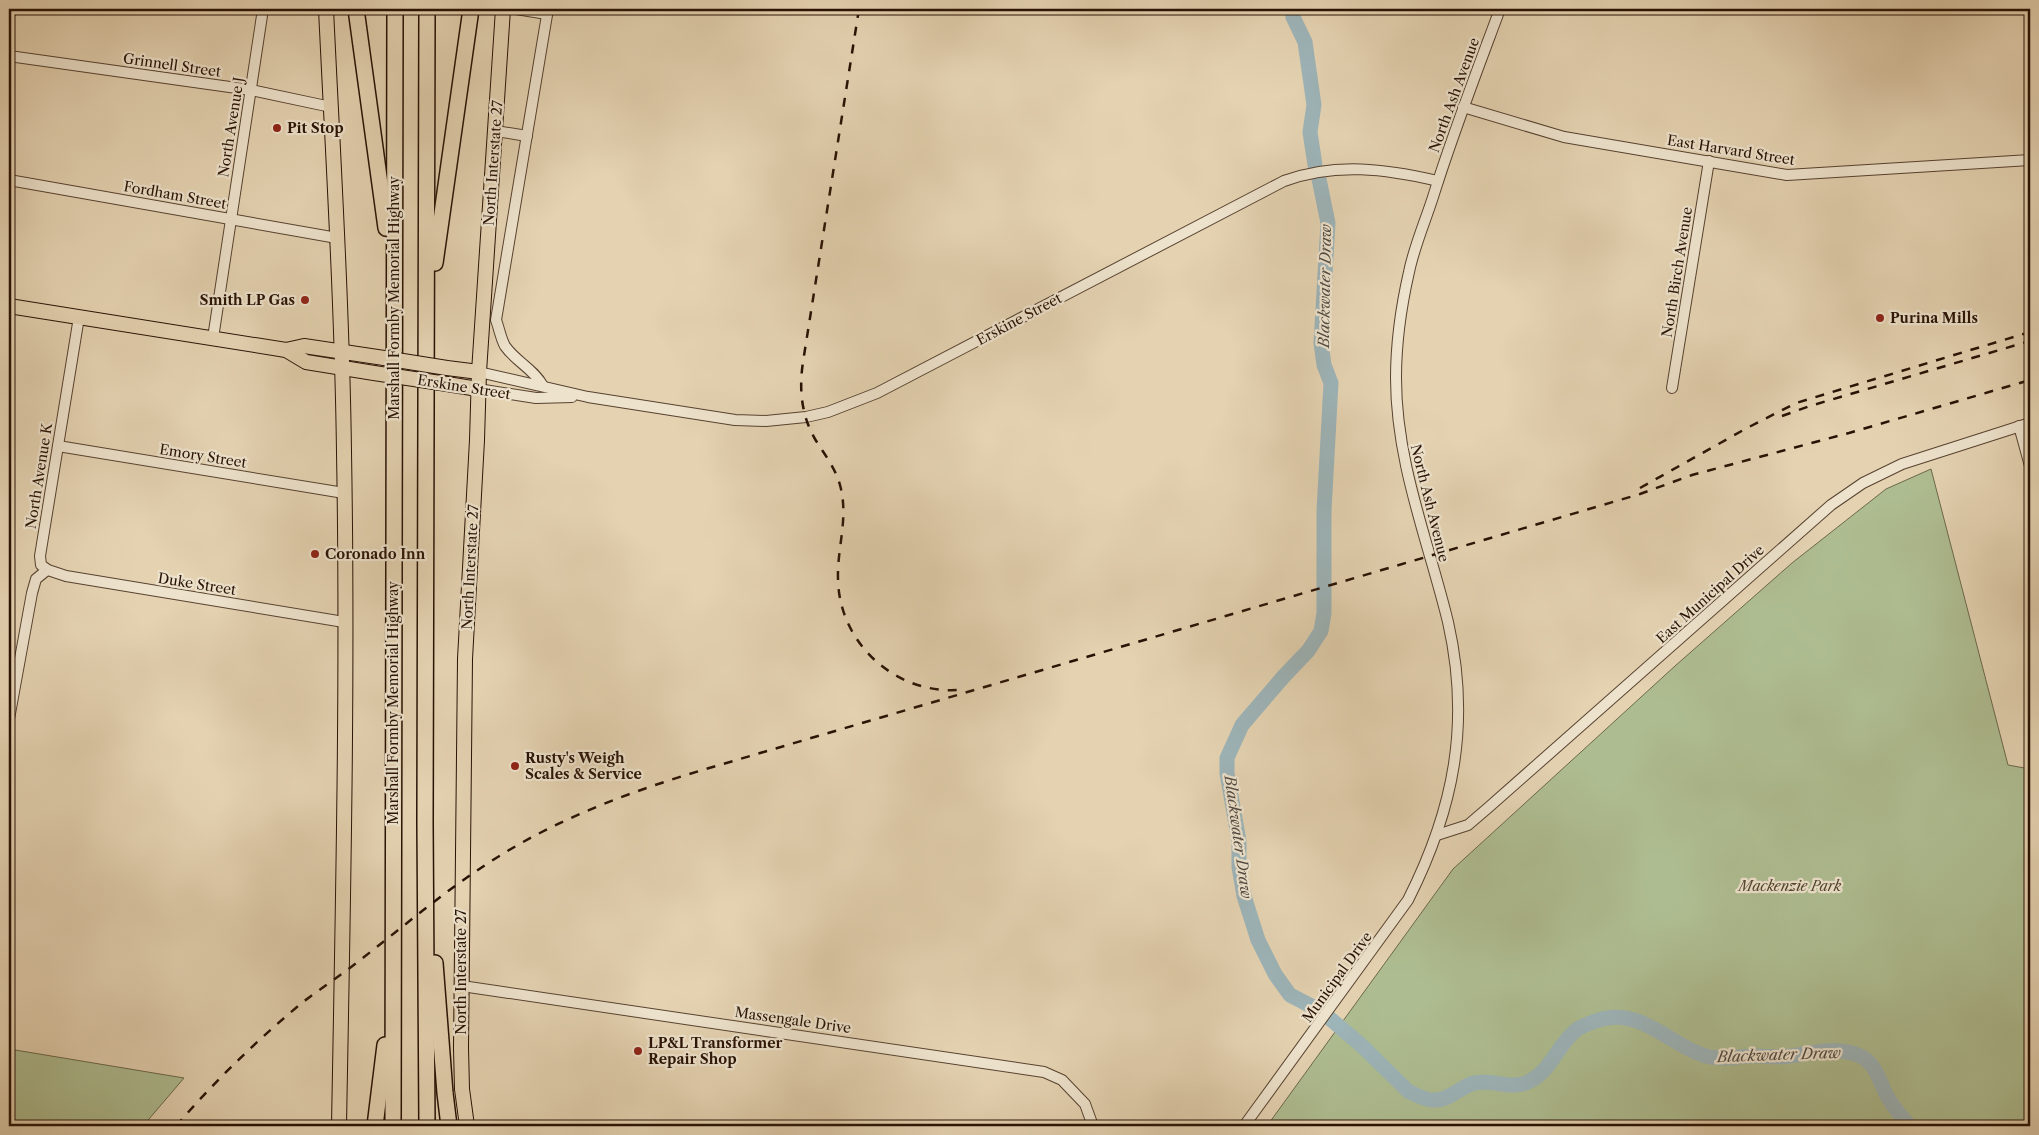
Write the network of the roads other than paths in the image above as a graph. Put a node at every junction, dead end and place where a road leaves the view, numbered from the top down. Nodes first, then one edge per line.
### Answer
1 (13, 9) edge
2 (262, 9) edge
3 (326, 9) edge
4 (356, 9) edge
5 (395, 9) edge
6 (427, 9) edge
7 (471, 9) edge
8 (503, 9) edge
9 (516, 9) edge
10 (1500, 9) edge
11 (547, 12) edge
12 (9, 14) edge
13 (9, 56) edge
14 (250, 90) junction
15 (331, 107) junction
16 (1463, 107) junction
17 (496, 131) junction
18 (526, 136) junction
19 (2030, 160) edge
20 (1709, 161) junction
21 (9, 180) edge
22 (1438, 181) junction
23 (231, 218) junction
24 (337, 238) junction
25 (394, 276) junction
26 (9, 306) edge
27 (79, 317) junction
28 (213, 338) junction
29 (426, 346) junction
30 (286, 350) junction
31 (342, 351) junction
32 (342, 368) junction
33 (479, 372) junction
34 (543, 386) junction
35 (1672, 388) dead end
36 (478, 389) junction
37 (588, 397) junction
38 (2030, 423) edge
39 (2019, 426) junction
40 (58, 446) junction
41 (2030, 466) edge
42 (344, 493) junction
43 (47, 570) junction
44 (344, 622) junction
45 (9, 719) edge
46 (425, 829) junction
47 (1437, 835) junction
48 (462, 986) junction
49 (392, 1004) junction
50 (339, 1126) edge
51 (375, 1126) edge
52 (393, 1126) edge
53 (427, 1126) edge
54 (449, 1126) edge
55 (467, 1126) edge
56 (1093, 1126) edge
57 (1244, 1126) edge

1 - 12 street
2 - 14 street, North Avenue J
3 - 15 main road
4 - 25 highway
5 - 25 highway, Marshall Formby Memorial Highway
6 - 29 highway
7 - 29 highway
8 - 17 main road, North Interstate 27
9 - 11 street
10 - 16 street, North Ash Avenue
11 - 18 street
13 - 14 street, Grinnell Street
14 - 15 street, Grinnell Street
14 - 23 street, North Avenue J
15 - 24 main road
16 - 20 street, East Harvard Street
16 - 22 street, North Ash Avenue
17 - 18 street
17 - 33 main road, North Interstate 27
18 - 34 street
19 - 20 street, East Harvard Street
20 - 35 street, North Birch Avenue
21 - 23 street, Fordham Street
22 - 37 street, Erskine Street
22 - 47 street, North Ash Avenue
23 - 24 street, Fordham Street
23 - 28 street, North Avenue J
24 - 31 main road
25 - 49 highway, Marshall Formby Memorial Highway
26 - 27 main road, Erskine Street
27 - 28 main road, Erskine Street
27 - 40 street, North Avenue K
28 - 30 main road, Erskine Street
29 - 46 highway
30 - 31 main road, Erskine Street
30 - 32 main road, Erskine Street
31 - 32 main road
31 - 33 main road, Erskine Street, bridge
32 - 36 main road, Erskine Street, bridge
32 - 42 main road
33 - 34 street, Erskine Street
33 - 36 main road, North Interstate 27
34 - 37 street, Erskine Street
36 - 37 street, Erskine Street
36 - 48 main road, North Interstate 27
38 - 39 street, East Municipal Drive
39 - 41 street
39 - 47 street, East Municipal Drive
40 - 42 street, Emory Street
40 - 43 street, North Avenue K
42 - 44 main road
43 - 44 street, Duke Street
43 - 45 street
44 - 50 main road
46 - 53 highway
46 - 54 highway
47 - 57 street, Municipal Drive
48 - 55 main road, North Interstate 27
48 - 56 street, Massengale Drive
49 - 51 highway
49 - 52 highway, Marshall Formby Memorial Highway

